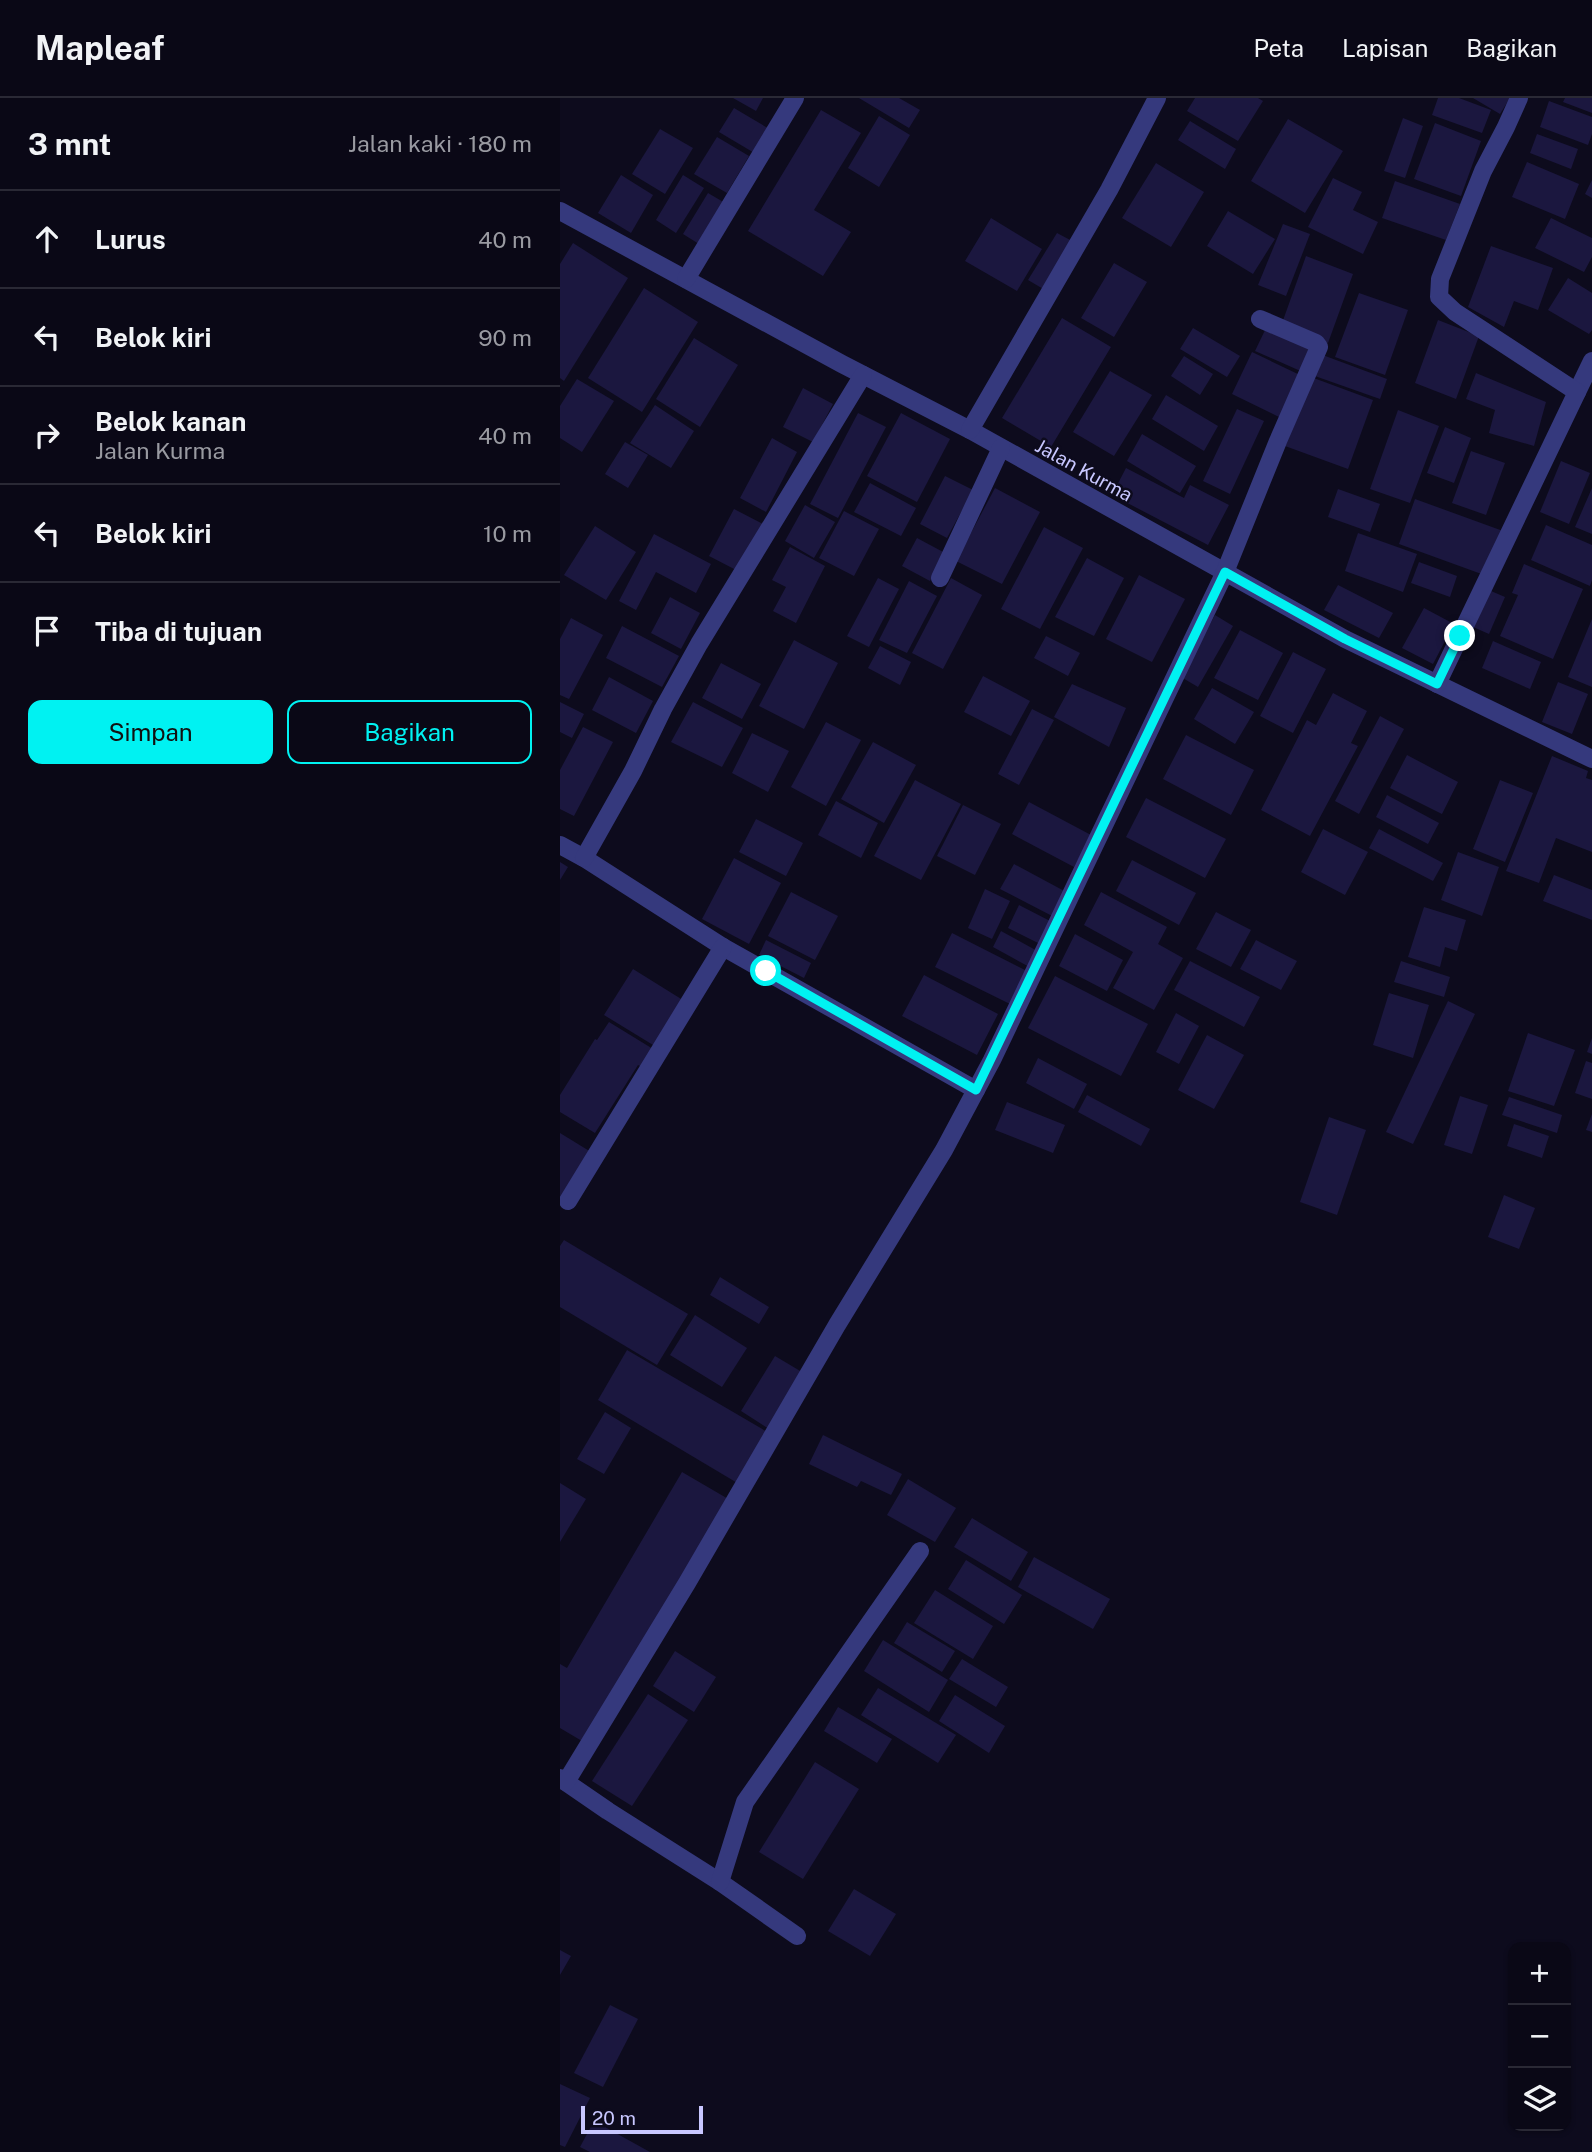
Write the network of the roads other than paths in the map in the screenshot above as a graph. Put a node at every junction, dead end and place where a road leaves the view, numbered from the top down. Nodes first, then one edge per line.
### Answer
1 (795, 98) edge
2 (1157, 98) edge
3 (1519, 98) edge
4 (560, 211) edge
5 (686, 279) junction
6 (1260, 319) dead end
7 (1592, 361) edge
8 (863, 375) junction
9 (1577, 392) junction
10 (970, 430) junction
11 (1001, 448) junction
12 (1225, 572) junction
13 (940, 578) dead end
14 (1437, 684) junction
15 (1592, 759) edge
16 (560, 845) edge
17 (584, 858) junction
18 (723, 947) junction
19 (976, 1090) junction
20 (568, 1202) dead end
21 (920, 1551) dead end
22 (563, 1780) edge
23 (720, 1882) junction
24 (797, 1936) dead end

1 - 5 street
2 - 10 street
3 - 9 street
4 - 5 street, Jalan Kurma
5 - 8 street, Jalan Kurma
6 - 12 street
7 - 9 street
8 - 10 street, Jalan Kurma
8 - 17 street
9 - 14 street
10 - 11 street, Jalan Kurma
11 - 12 street, Jalan Kurma
11 - 13 street
12 - 14 street, Jalan Kurma
12 - 19 street
14 - 15 street, Jalan Kurma
16 - 17 street
17 - 18 street
18 - 19 street
18 - 20 street
19 - 22 street
21 - 23 street
22 - 23 street
23 - 24 street

